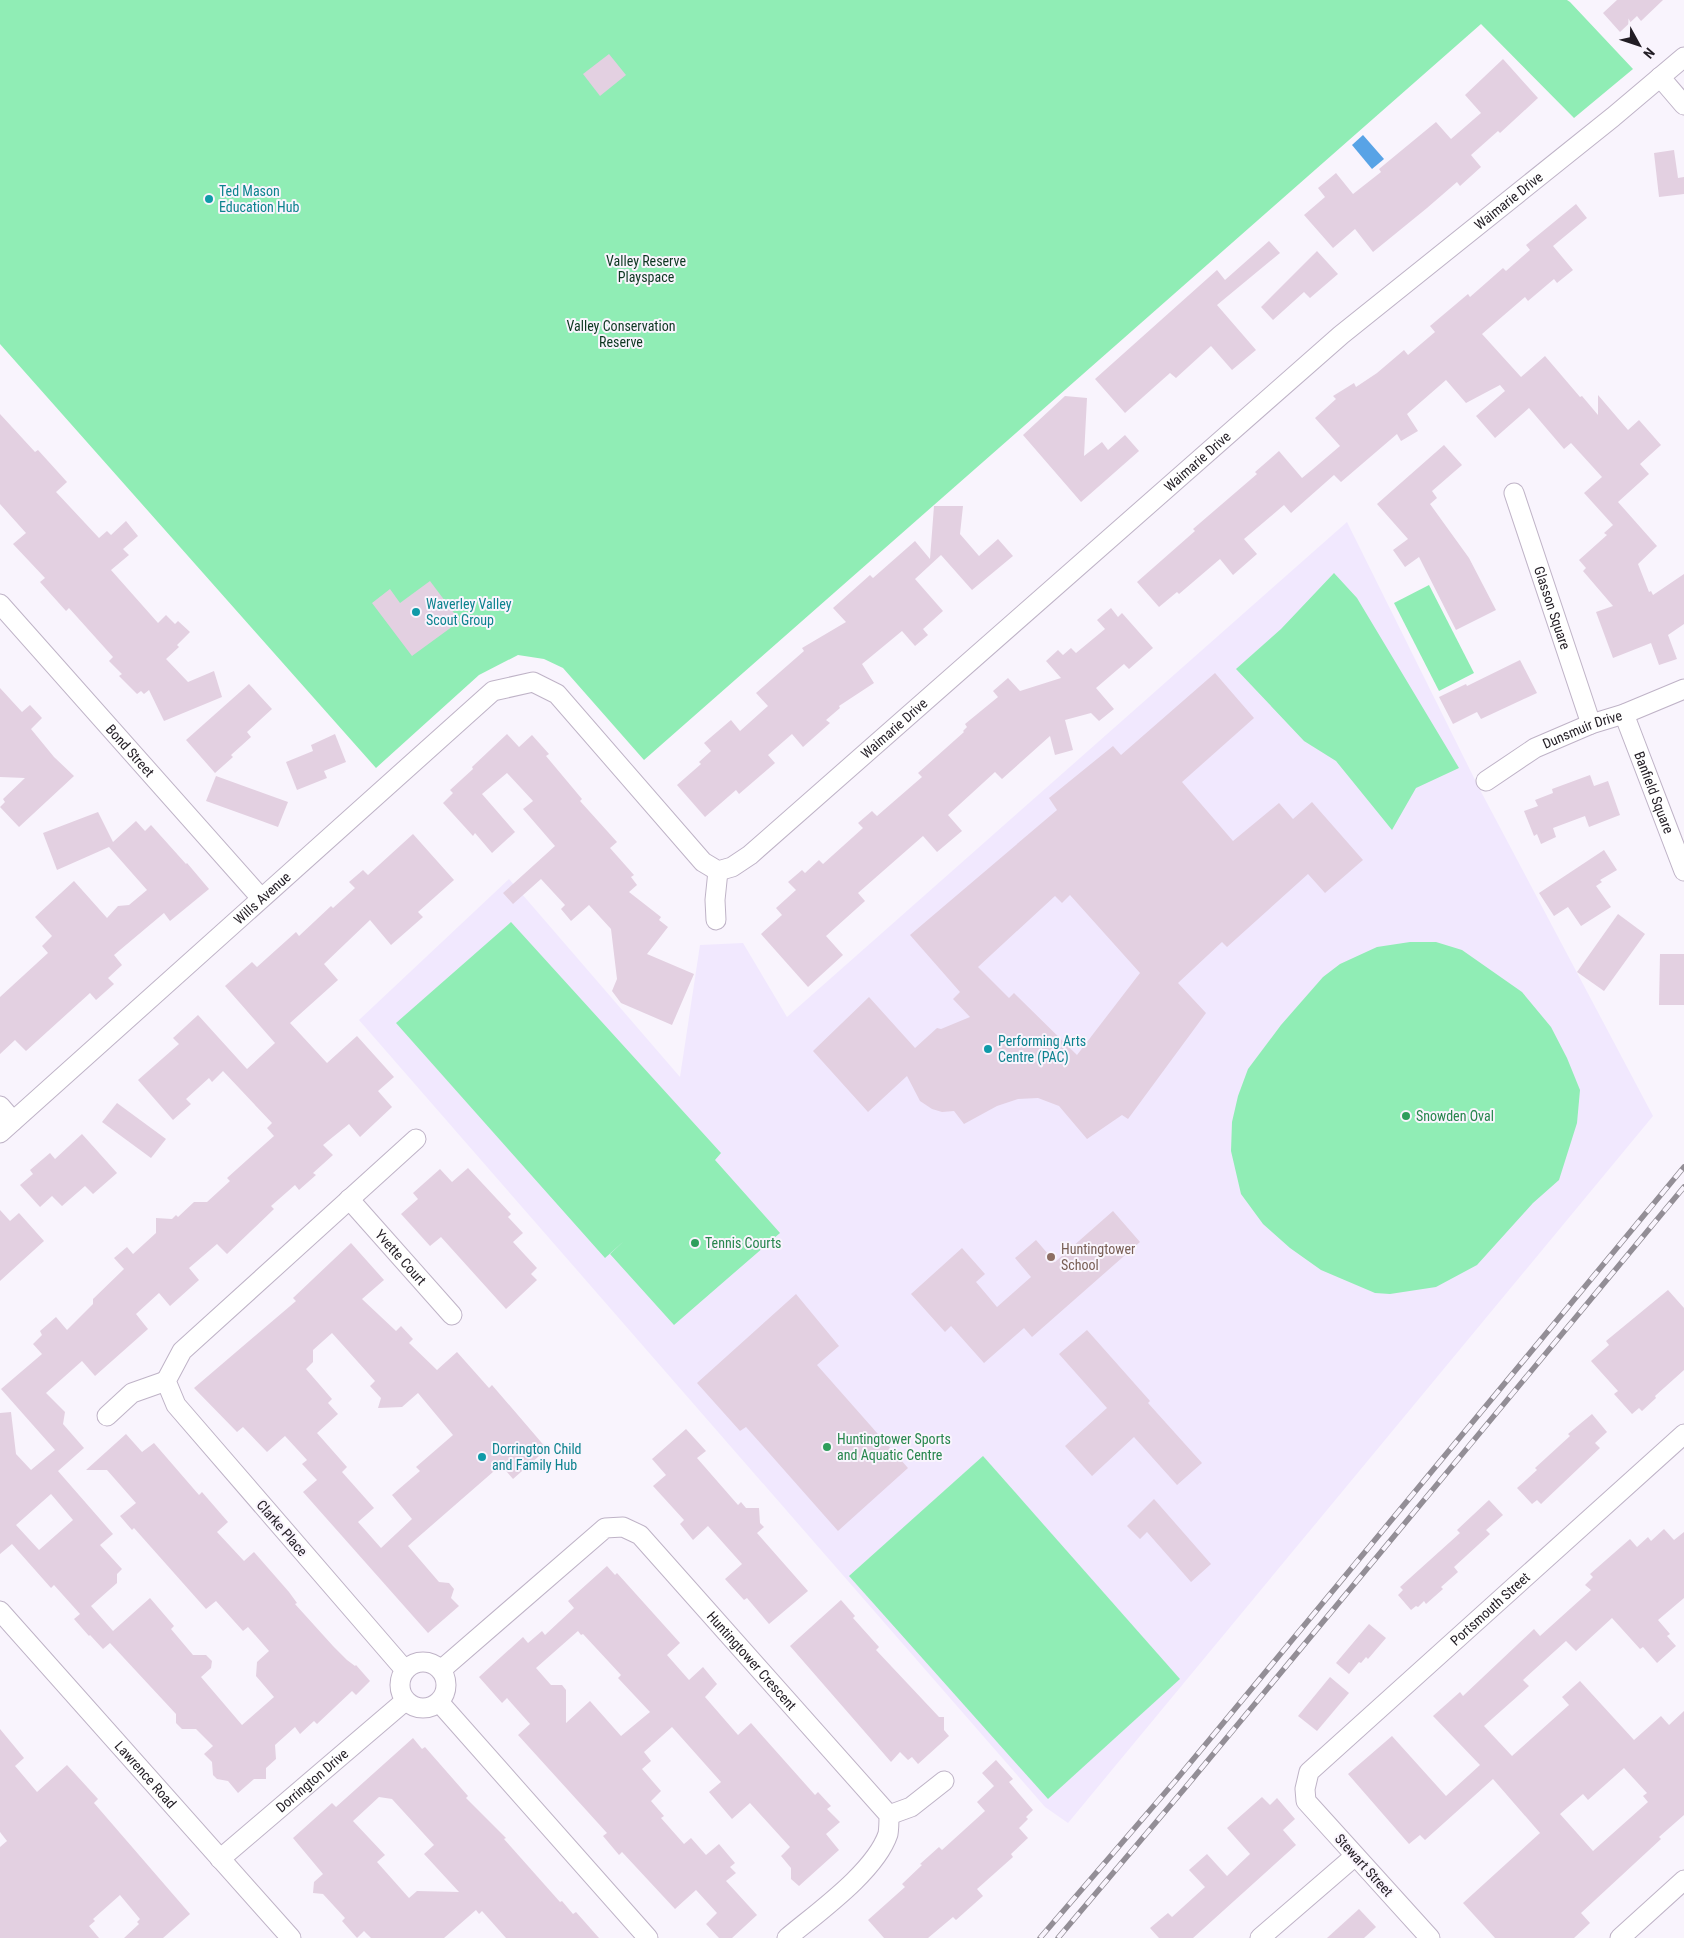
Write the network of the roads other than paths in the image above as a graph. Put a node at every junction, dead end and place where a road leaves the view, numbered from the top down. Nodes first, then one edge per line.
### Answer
1 (1684, 57) edge
2 (1660, 77) junction
3 (1684, 104) edge
4 (1514, 493) dead end
5 (0, 604) edge
6 (1684, 689) edge
7 (1624, 714) junction
8 (1591, 724) junction
9 (1486, 781) dead end
10 (718, 871) junction
11 (1684, 871) edge
12 (261, 898) junction
13 (716, 920) dead end
14 (0, 1106) edge
15 (6, 1127) edge
16 (416, 1139) dead end
17 (349, 1199) junction
18 (452, 1315) dead end
19 (166, 1381) junction
20 (107, 1416) dead end
21 (1684, 1434) edge
22 (0, 1611) edge
23 (405, 1670) junction
24 (441, 1670) junction
25 (405, 1701) junction
26 (440, 1702) junction
27 (944, 1781) dead end
28 (1305, 1789) joint
29 (889, 1815) junction
30 (1355, 1856) junction
31 (220, 1859) junction
32 (1684, 1880) edge
33 (291, 1938) edge
34 (648, 1938) edge
35 (788, 1938) edge
36 (1260, 1938) edge
37 (1430, 1938) edge
38 (1620, 1938) edge

1 - 2 street, Waimarie Drive
2 - 3 street
2 - 10 street, Waimarie Drive
4 - 8 street, Glasson Square
5 - 12 street, Bond Street
6 - 7 street, Dunsmuir Drive
7 - 8 street, Dunsmuir Drive
7 - 11 street, Banfield Square
8 - 9 street, Dunsmuir Drive
10 - 12 street, Wills Avenue
10 - 13 street
12 - 15 street, Wills Avenue
14 - 15 street
16 - 17 street
17 - 18 street, Yvette Court
17 - 19 street
19 - 20 street
19 - 23 street, Clarke Place
21 - 28 street, Portsmouth Street
22 - 31 street, Lawrence Road
23 - 24 street
23 - 25 street
24 - 26 street
24 - 29 street, Huntingtower Crescent
25 - 26 street
25 - 31 street, Dorrington Drive
26 - 34 street
27 - 29 street
28 - 30 street, Stewart Street
29 - 35 street
30 - 36 street
30 - 37 street, Stewart Street
31 - 33 street, Lawrence Road
32 - 38 street

